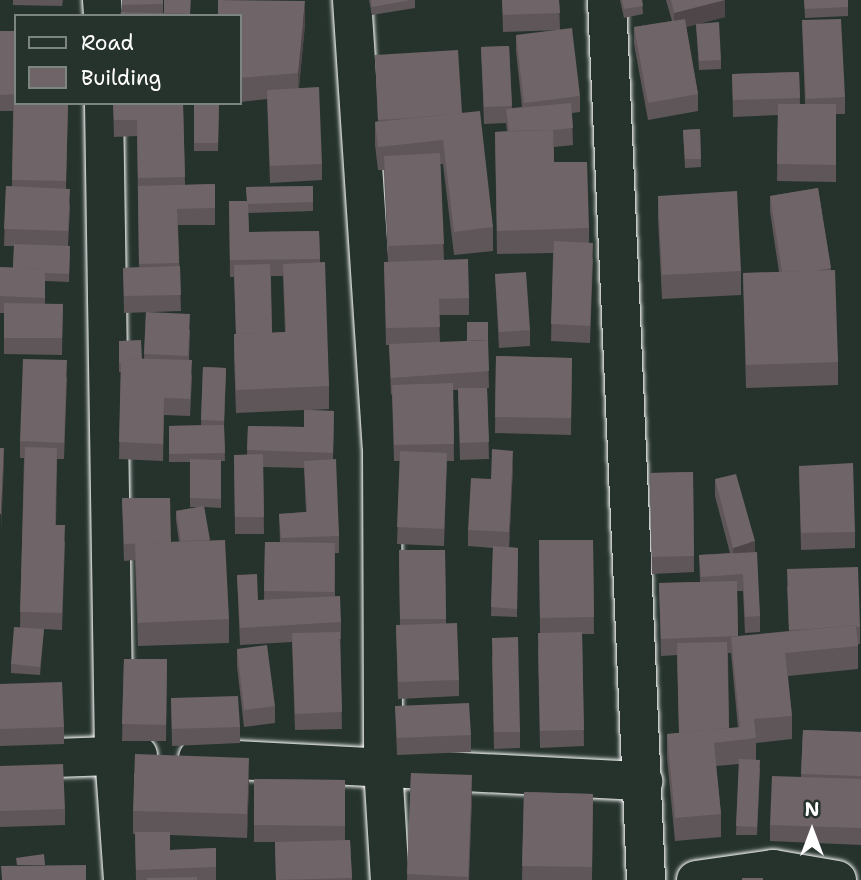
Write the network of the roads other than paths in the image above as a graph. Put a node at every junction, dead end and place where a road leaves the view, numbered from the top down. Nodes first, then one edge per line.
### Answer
1 (352, 0) edge
2 (607, 0) edge
3 (104, 105) edge
4 (114, 754) junction
5 (0, 761) edge
6 (383, 767) junction
7 (643, 781) junction
8 (123, 880) edge
9 (390, 880) edge
10 (646, 880) edge
11 (695, 880) edge
12 (837, 880) edge

1 - 6 street
2 - 7 street
3 - 4 street
4 - 5 street
4 - 6 street
4 - 8 street
6 - 7 street
6 - 9 street
7 - 10 street
11 - 12 street

